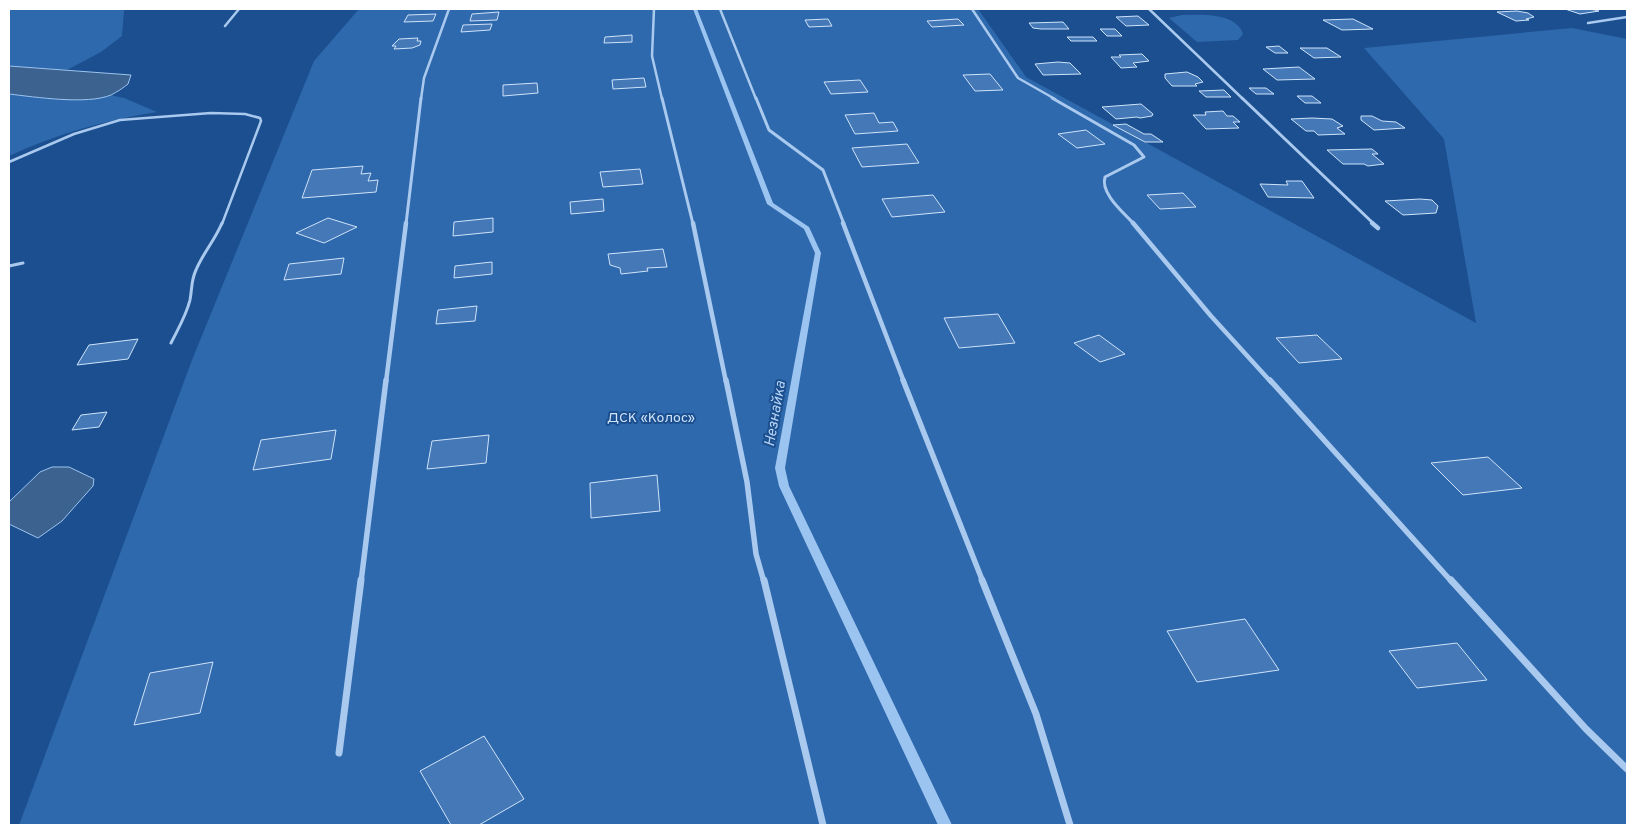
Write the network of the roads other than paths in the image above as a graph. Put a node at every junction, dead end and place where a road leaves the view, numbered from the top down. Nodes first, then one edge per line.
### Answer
1 (239, 9) edge
2 (449, 9) edge
3 (654, 9) edge
4 (720, 9) edge
5 (972, 9) edge
6 (1149, 9) edge
7 (1627, 17) edge
8 (1588, 22) dead end
9 (225, 26) dead end
10 (9, 162) edge
11 (1378, 228) dead end
12 (23, 263) dead end
13 (9, 266) edge
14 (171, 343) dead end
15 (339, 753) dead end
16 (1627, 769) edge
17 (824, 825) edge
18 (1070, 825) edge

1 - 9 street
2 - 15 street
3 - 17 street
4 - 18 street
5 - 16 street
6 - 11 street
7 - 8 street
10 - 14 lane
12 - 13 lane

